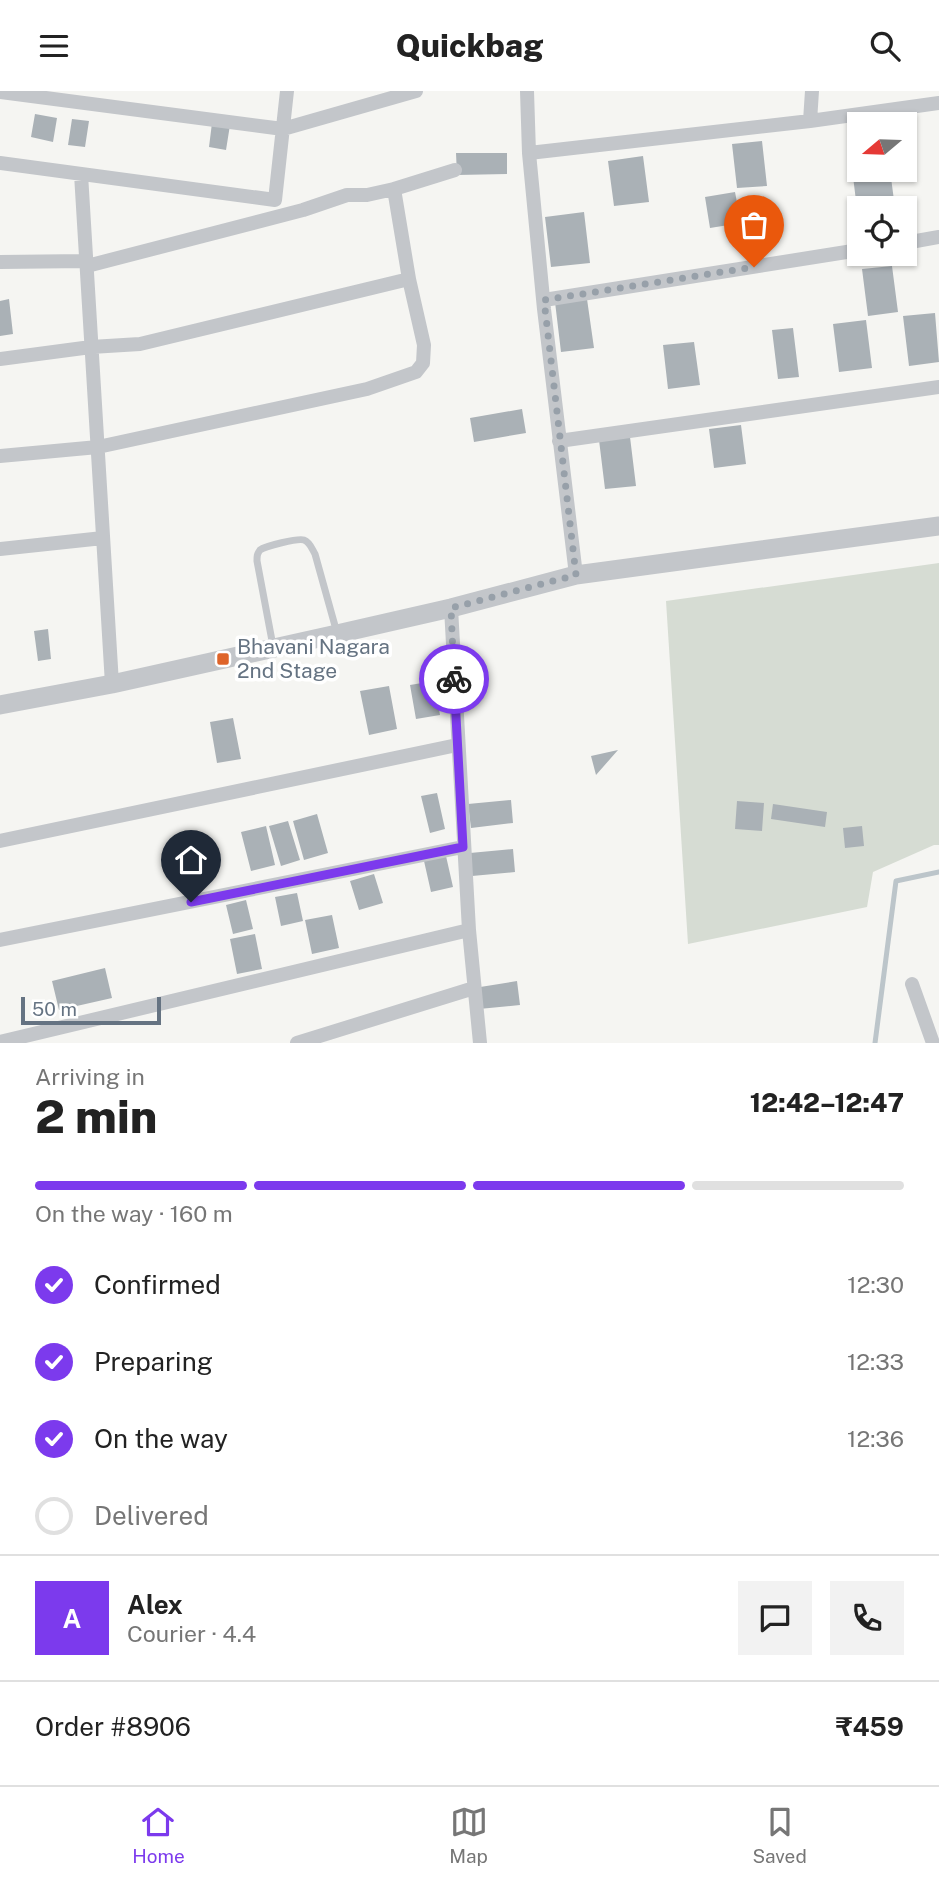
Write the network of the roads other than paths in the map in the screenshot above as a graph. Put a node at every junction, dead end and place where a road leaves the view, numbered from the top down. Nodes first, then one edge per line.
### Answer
1 (287, 91) edge
2 (416, 91) edge
3 (527, 91) edge
4 (812, 91) edge
5 (0, 92) edge
6 (939, 103) edge
7 (810, 121) junction
8 (283, 128) junction
9 (528, 153) junction
10 (0, 163) edge
11 (455, 170) dead end
12 (81, 174) junction
13 (394, 189) junction
14 (939, 237) edge
15 (917, 241) edge
16 (847, 252) edge
17 (0, 263) edge
18 (86, 263) junction
19 (408, 279) junction
20 (544, 300) junction
21 (92, 347) junction
22 (0, 359) edge
23 (939, 387) edge
24 (559, 441) junction
25 (98, 447) junction
26 (0, 456) edge
27 (939, 527) edge
28 (103, 538) junction
29 (0, 549) edge
30 (576, 575) junction
31 (451, 608) junction
32 (337, 634) junction
33 (273, 648) junction
34 (112, 684) junction
35 (0, 705) edge
36 (457, 745) junction
37 (0, 841) edge
38 (463, 847) junction
39 (468, 930) junction
40 (0, 940) edge
41 (912, 984) dead end
42 (474, 988) junction
43 (0, 1042) edge
44 (297, 1043) edge
45 (480, 1043) edge
46 (933, 1043) edge

1 - 8 street
2 - 8 street
3 - 9 street
4 - 7 street
5 - 8 street
6 - 7 street
7 - 9 street
8 - 12 street
9 - 20 street
10 - 12 street
11 - 13 street
12 - 18 street
13 - 18 street
13 - 19 street
14 - 15 street
16 - 20 street
17 - 18 street
18 - 21 street
19 - 21 street
19 - 25 street
20 - 24 street
21 - 22 street
21 - 25 street
23 - 24 street
24 - 30 street
25 - 26 street
25 - 28 street
27 - 30 street
28 - 29 street
28 - 34 street
30 - 31 street
31 - 32 street
31 - 36 street
32 - 33 street
32 - 33 lane
33 - 34 street
34 - 35 street
36 - 37 street
36 - 38 street
38 - 39 street
38 - 40 street
39 - 42 street
39 - 43 street
41 - 46 street
42 - 44 street
42 - 45 street

